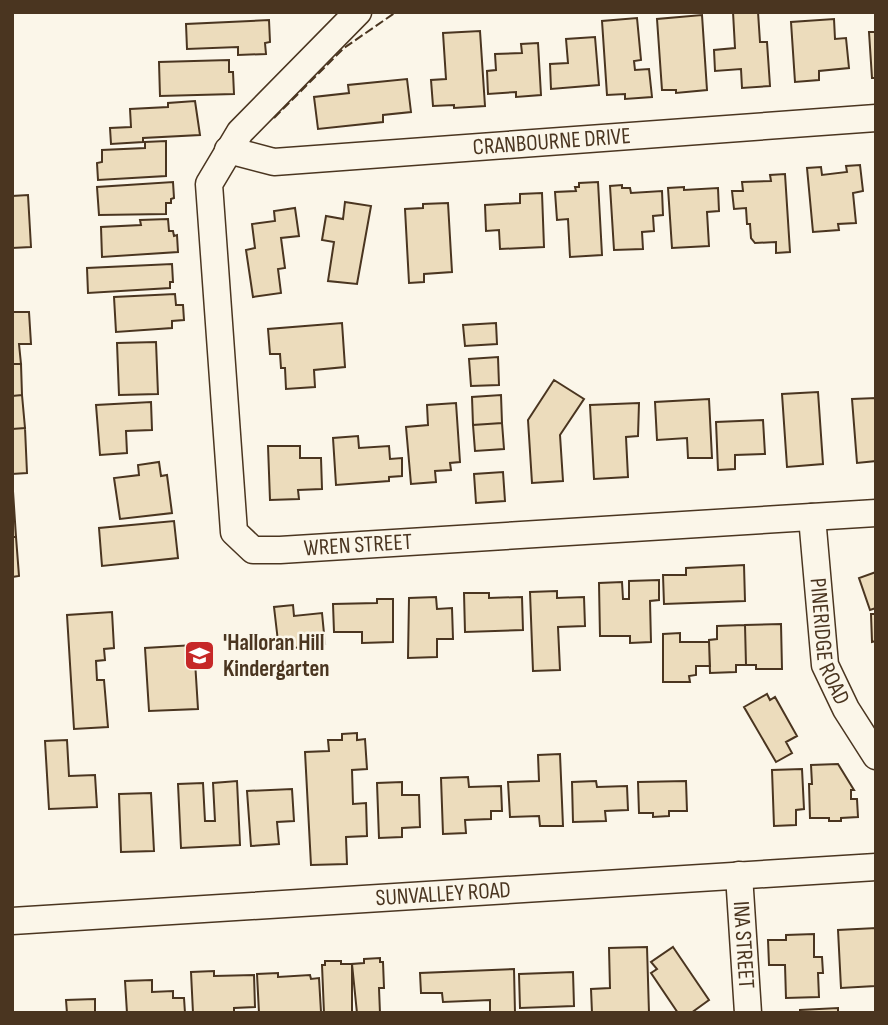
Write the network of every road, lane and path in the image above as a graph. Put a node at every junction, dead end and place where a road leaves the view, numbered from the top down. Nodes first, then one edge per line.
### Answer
1 (358, 12) edge
2 (876, 118) edge
3 (228, 150) junction
4 (876, 513) edge
5 (811, 517) junction
6 (876, 757) edge
7 (876, 867) edge
8 (739, 875) junction
9 (12, 921) edge
10 (748, 1013) edge

1 - 3 street, WREN STREET
2 - 3 street, CRANBOURNE DRIVE
3 - 5 street, WREN STREET
4 - 5 street, WREN STREET
5 - 6 street, PINERIDGE ROAD
7 - 8 street, SUNVALLEY ROAD
8 - 9 street, SUNVALLEY ROAD
8 - 10 street, INA STREET

